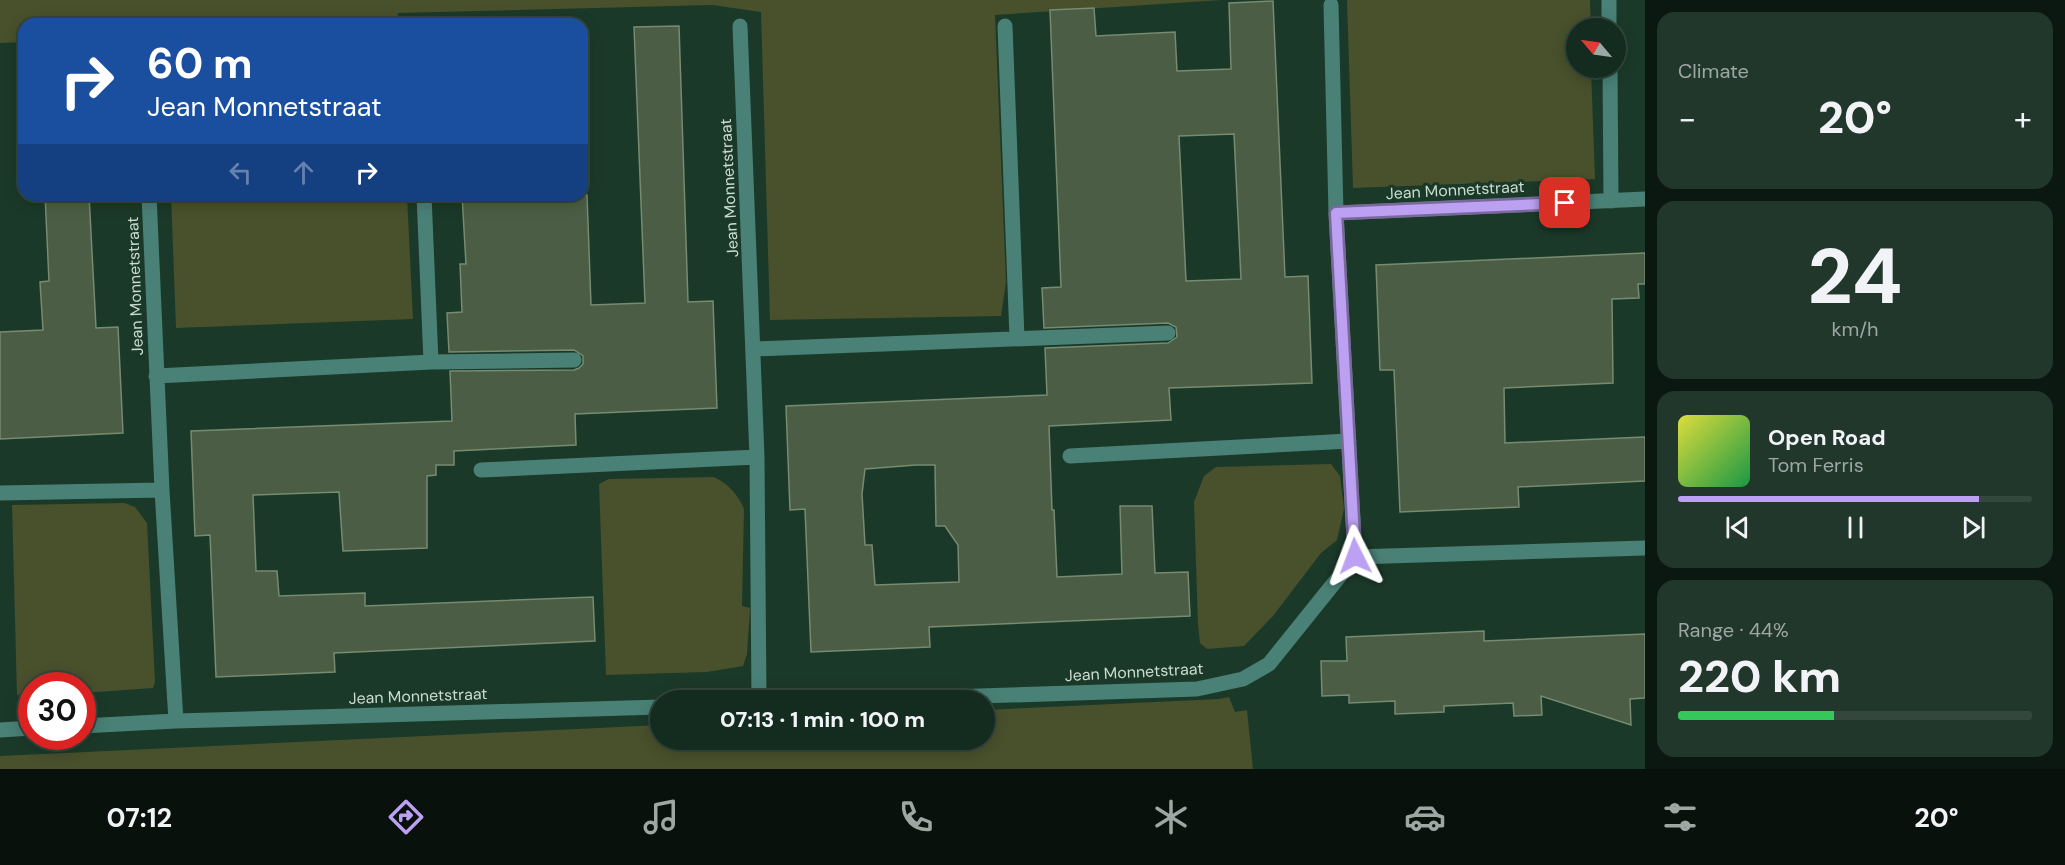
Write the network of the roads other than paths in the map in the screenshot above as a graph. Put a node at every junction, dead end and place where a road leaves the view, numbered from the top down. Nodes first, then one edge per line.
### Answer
1 (1609, 0) edge
2 (1331, 5) dead end
3 (1609, 18) edge
4 (740, 26) dead end
5 (1005, 26) dead end
6 (1610, 78) edge
7 (1645, 199) edge
8 (149, 201) edge
9 (424, 201) edge
10 (1611, 201) junction
11 (1336, 213) junction
12 (1168, 333) dead end
13 (1017, 338) junction
14 (754, 349) junction
15 (574, 360) dead end
16 (431, 362) junction
17 (156, 376) junction
18 (1349, 441) junction
19 (1070, 456) dead end
20 (757, 457) junction
21 (481, 470) dead end
22 (162, 490) junction
23 (0, 493) edge
24 (1645, 548) edge
25 (1355, 556) junction
26 (759, 690) edge
27 (995, 696) edge
28 (650, 707) edge
29 (176, 721) junction
30 (96, 725) edge
31 (18, 729) edge
32 (0, 730) edge

1 - 3 street
2 - 11 street
4 - 14 street, Jean Monnetstraat
5 - 13 street
6 - 10 street
7 - 10 street, Jean Monnetstraat
8 - 17 street, Jean Monnetstraat
9 - 16 street
10 - 11 street, Jean Monnetstraat
11 - 18 street
12 - 13 street
13 - 14 street
14 - 20 street, Jean Monnetstraat
15 - 16 street, Jean Monnetstraat
16 - 17 street, Jean Monnetstraat
17 - 22 street, Jean Monnetstraat
18 - 19 street
18 - 25 street
20 - 21 street
20 - 26 street, Jean Monnetstraat
22 - 23 street
22 - 29 street, Jean Monnetstraat
24 - 25 street
25 - 27 street, Jean Monnetstraat
28 - 29 street, Jean Monnetstraat
29 - 30 street, Jean Monnetstraat
31 - 32 street

